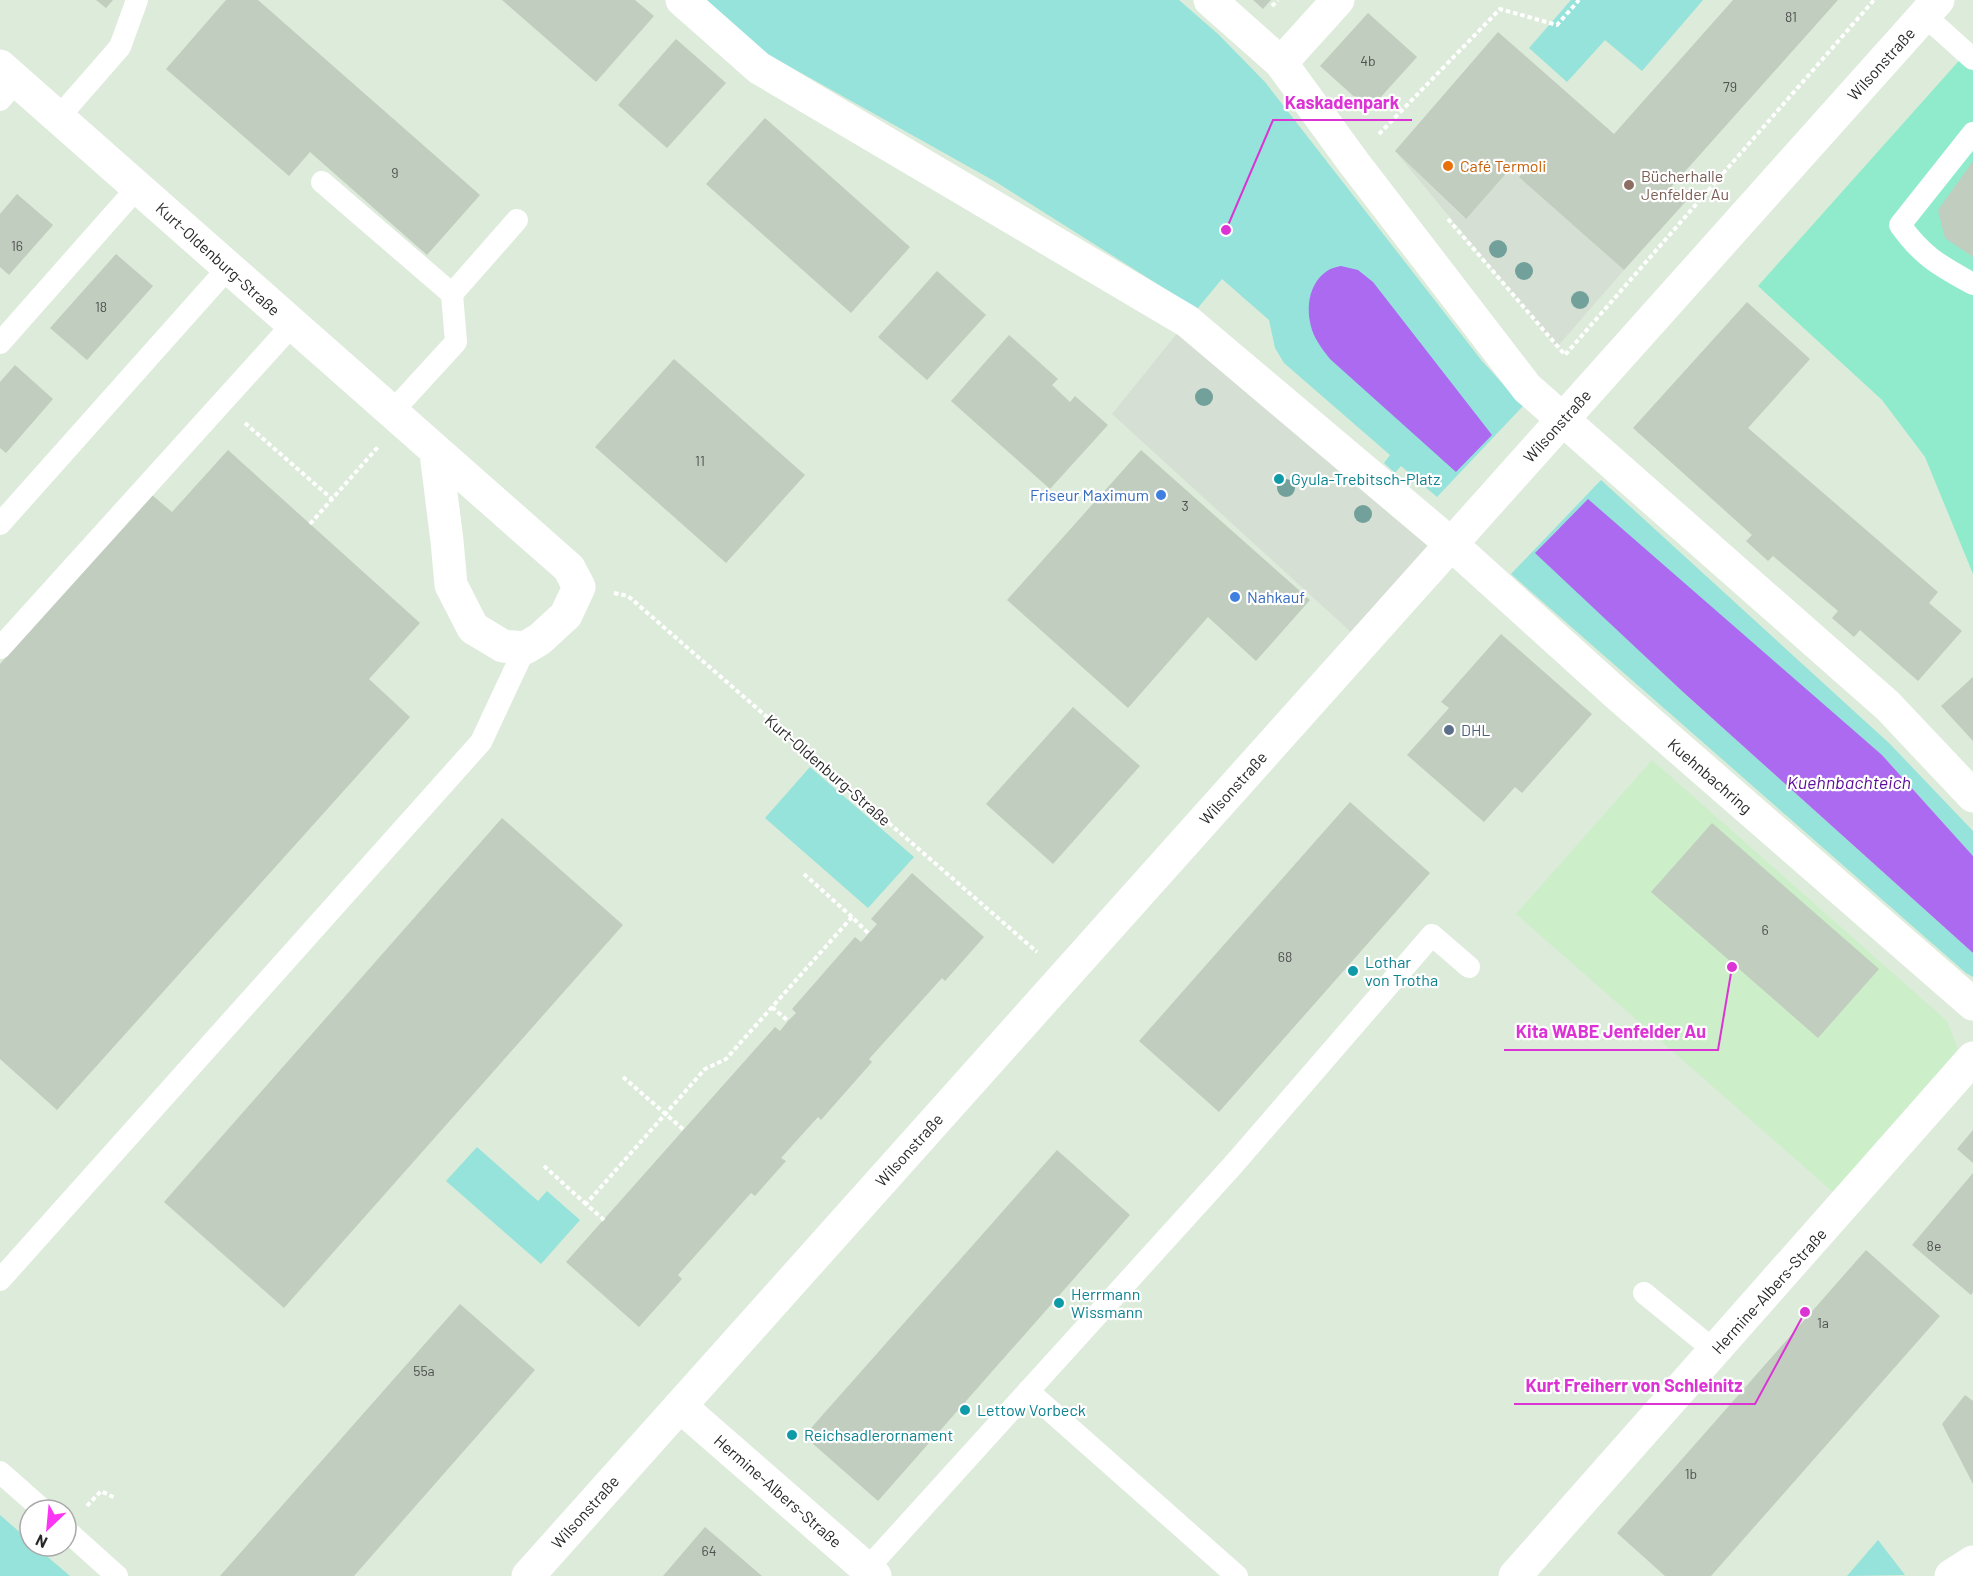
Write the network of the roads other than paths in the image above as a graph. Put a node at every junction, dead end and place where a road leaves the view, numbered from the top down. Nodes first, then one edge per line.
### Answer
1 (137, 0) edge
2 (682, 0) edge
3 (1210, 0) edge
4 (1338, 0) edge
5 (1931, 8) edge
6 (1973, 59) edge
7 (1281, 63) junction
8 (6, 82) edge
9 (58, 118) junction
10 (1973, 134) edge
11 (322, 182) dead end
12 (137, 188) junction
13 (517, 220) dead end
14 (228, 268) junction
15 (1973, 284) edge
16 (452, 294) junction
17 (292, 325) junction
18 (0, 343) edge
19 (396, 417) junction
20 (1564, 419) junction
21 (436, 453) junction
22 (0, 524) edge
23 (1451, 544) junction
24 (0, 648) edge
25 (525, 648) junction
26 (1973, 796) edge
27 (1469, 967) dead end
28 (1973, 1004) edge
29 (1973, 1059) edge
30 (0, 1280) edge
31 (1644, 1293) dead end
32 (1715, 1352) junction
33 (1028, 1391) junction
34 (680, 1406) junction
35 (0, 1472) edge
36 (30, 1498) edge
37 (78, 1541) edge
38 (1973, 1562) edge
39 (1532, 1571) edge
40 (871, 1572) edge
41 (117, 1576) edge
42 (528, 1576) edge
43 (1237, 1576) edge
44 (1951, 1576) edge

1 - 9 lane
2 - 23 street, Kuehnbachring
3 - 7 street
4 - 7 street
5 - 6 lane
5 - 20 street, Wilsonstraße
7 - 20 street
8 - 9 street, Kurt-Oldenburg-Straße
9 - 12 street, Kurt-Oldenburg-Straße
10 - 15 lane
11 - 16 lane
12 - 14 street, Kurt-Oldenburg-Straße
12 - 18 lane
13 - 16 lane
14 - 17 street, Kurt-Oldenburg-Straße
14 - 22 lane
16 - 19 lane
17 - 19 street, Kurt-Oldenburg-Straße
17 - 24 lane
19 - 21 street, Kurt-Oldenburg-Straße
20 - 23 street, Wilsonstraße
20 - 26 street
21 - 25 street
21 - 25 street, Kurt-Oldenburg-Straße
23 - 28 street, Kuehnbachring
23 - 34 street, Wilsonstraße
25 - 30 lane
27 - 33 lane
29 - 32 street, Hermine-Albers-Straße
31 - 32 lane
32 - 39 street, Hermine-Albers-Straße
33 - 40 lane
33 - 43 lane
34 - 40 street, Hermine-Albers-Straße
34 - 42 street, Wilsonstraße
35 - 36 lane
37 - 41 lane
38 - 44 street

